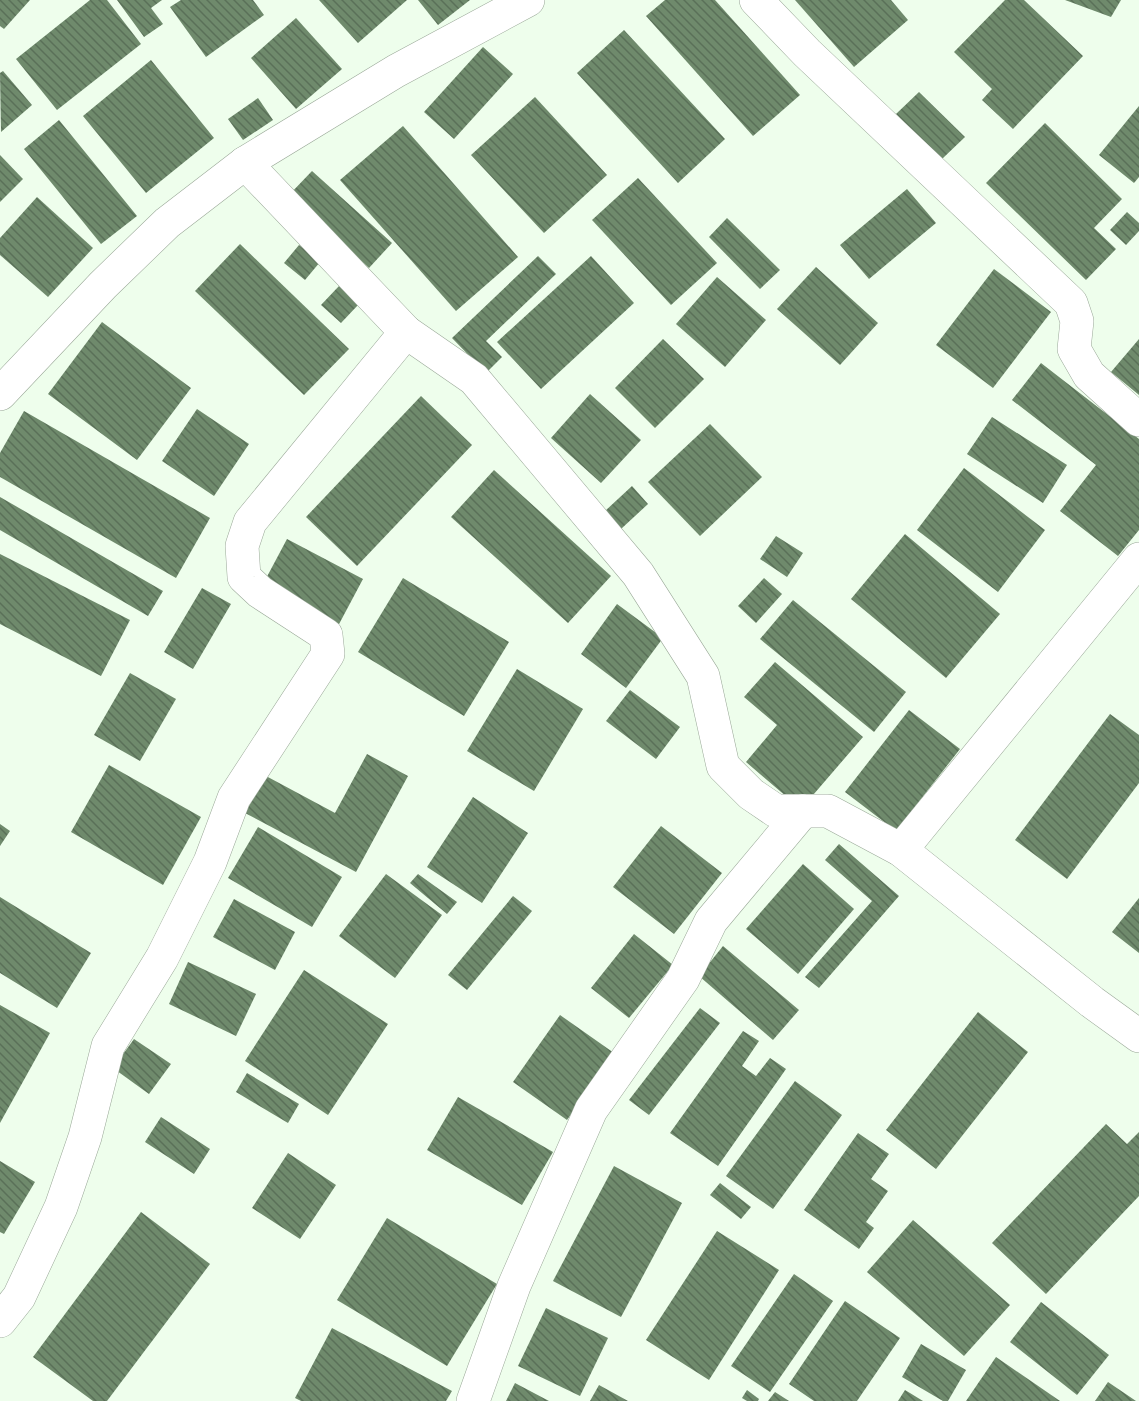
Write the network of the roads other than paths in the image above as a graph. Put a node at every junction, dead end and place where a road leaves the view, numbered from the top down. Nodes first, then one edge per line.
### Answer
1 (528, 0) edge
2 (756, 0) edge
3 (245, 163) junction
4 (406, 332) junction
5 (0, 394) edge
6 (1139, 420) edge
7 (1139, 559) edge
8 (803, 811) junction
9 (901, 850) junction
10 (1139, 1036) edge
11 (0, 1322) edge
12 (473, 1401) edge

1 - 3 street
2 - 6 street
3 - 4 street
3 - 5 street
4 - 8 street
4 - 11 street
7 - 9 street
8 - 9 street
8 - 12 street
9 - 10 street

